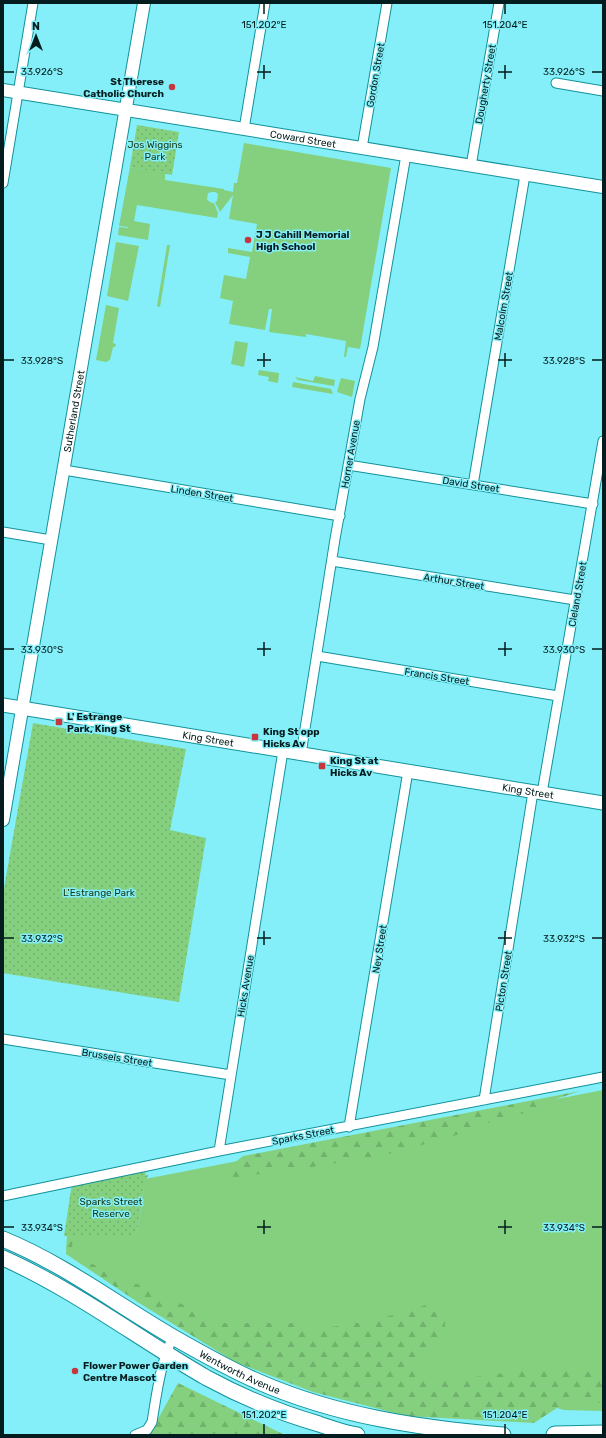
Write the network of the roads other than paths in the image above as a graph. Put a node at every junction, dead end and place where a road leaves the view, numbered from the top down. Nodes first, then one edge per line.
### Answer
1 (34, 3) edge
2 (144, 3) edge
3 (265, 3) edge
4 (387, 3) edge
5 (499, 3) edge
6 (556, 83) dead end
7 (3, 90) edge
8 (603, 91) edge
9 (18, 93) junction
10 (125, 109) junction
11 (244, 129) junction
12 (362, 148) junction
13 (406, 155) junction
14 (471, 166) junction
15 (525, 175) junction
16 (3, 183) edge
17 (603, 187) edge
18 (603, 441) edge
19 (348, 465) junction
20 (64, 470) junction
21 (473, 485) junction
22 (593, 504) junction
23 (340, 516) junction
24 (3, 532) edge
25 (51, 540) junction
26 (332, 561) junction
27 (575, 600) junction
28 (317, 656) junction
29 (558, 696) junction
30 (3, 704) edge
31 (22, 708) junction
32 (283, 751) junction
33 (301, 754) junction
34 (408, 771) junction
35 (538, 792) junction
36 (603, 804) edge
37 (3, 820) edge
38 (3, 1039) edge
39 (231, 1075) junction
40 (603, 1077) edge
41 (484, 1100) junction
42 (349, 1126) junction
43 (219, 1151) junction
44 (3, 1196) edge
45 (3, 1239) edge
46 (3, 1258) edge
47 (173, 1337) junction
48 (165, 1352) junction
49 (603, 1434) edge
50 (135, 1435) edge
51 (357, 1435) edge
52 (503, 1435) edge
53 (555, 1435) edge

1 - 9 street
2 - 10 street, Sutherland Street
3 - 11 street
4 - 12 street, Gordon Street
5 - 14 street, Dougherty Street
6 - 8 street
7 - 9 street, Coward Street
9 - 10 street, Coward Street
9 - 16 street
10 - 11 street, Coward Street
10 - 20 street, Sutherland Street
11 - 12 street, Coward Street
12 - 13 street, Coward Street
13 - 14 street, Coward Street
13 - 19 street, Horner Avenue
14 - 15 street, Coward Street
15 - 17 street, Coward Street
15 - 21 street, Malcolm Street
18 - 22 street, Cleland Street
19 - 21 street, David Street
19 - 23 street, Horner Avenue
20 - 23 street, Linden Street
20 - 25 street, Sutherland Street
21 - 22 street, David Street
22 - 27 street, Cleland Street
23 - 26 street, Horner Avenue
24 - 25 street
25 - 31 street, Sutherland Street
26 - 27 street, Arthur Street
26 - 28 street, Horner Avenue
27 - 29 street, Cleland Street
28 - 29 street, Francis Street
28 - 33 street, Horner Avenue
29 - 35 street, Cleland Street
30 - 31 main road, King Street
31 - 32 main road, King Street
31 - 37 street, Sutherland Street
32 - 33 main road, King Street
32 - 39 street, Hicks Avenue
33 - 34 main road, King Street
34 - 35 main road, King Street
34 - 42 street, Ney Street
35 - 36 main road, King Street
35 - 41 street, Picton Street
38 - 39 street, Brussels Street
39 - 43 street, Hicks Avenue
40 - 41 street, Sparks Street
41 - 42 street, Sparks Street
42 - 43 street, Sparks Street
43 - 44 street, Sparks Street
45 - 47 main road, Wentworth Avenue
46 - 48 main road, Wentworth Avenue
47 - 48 street
47 - 52 main road, Wentworth Avenue
48 - 50 street
48 - 51 main road, Wentworth Avenue
49 - 53 highway

